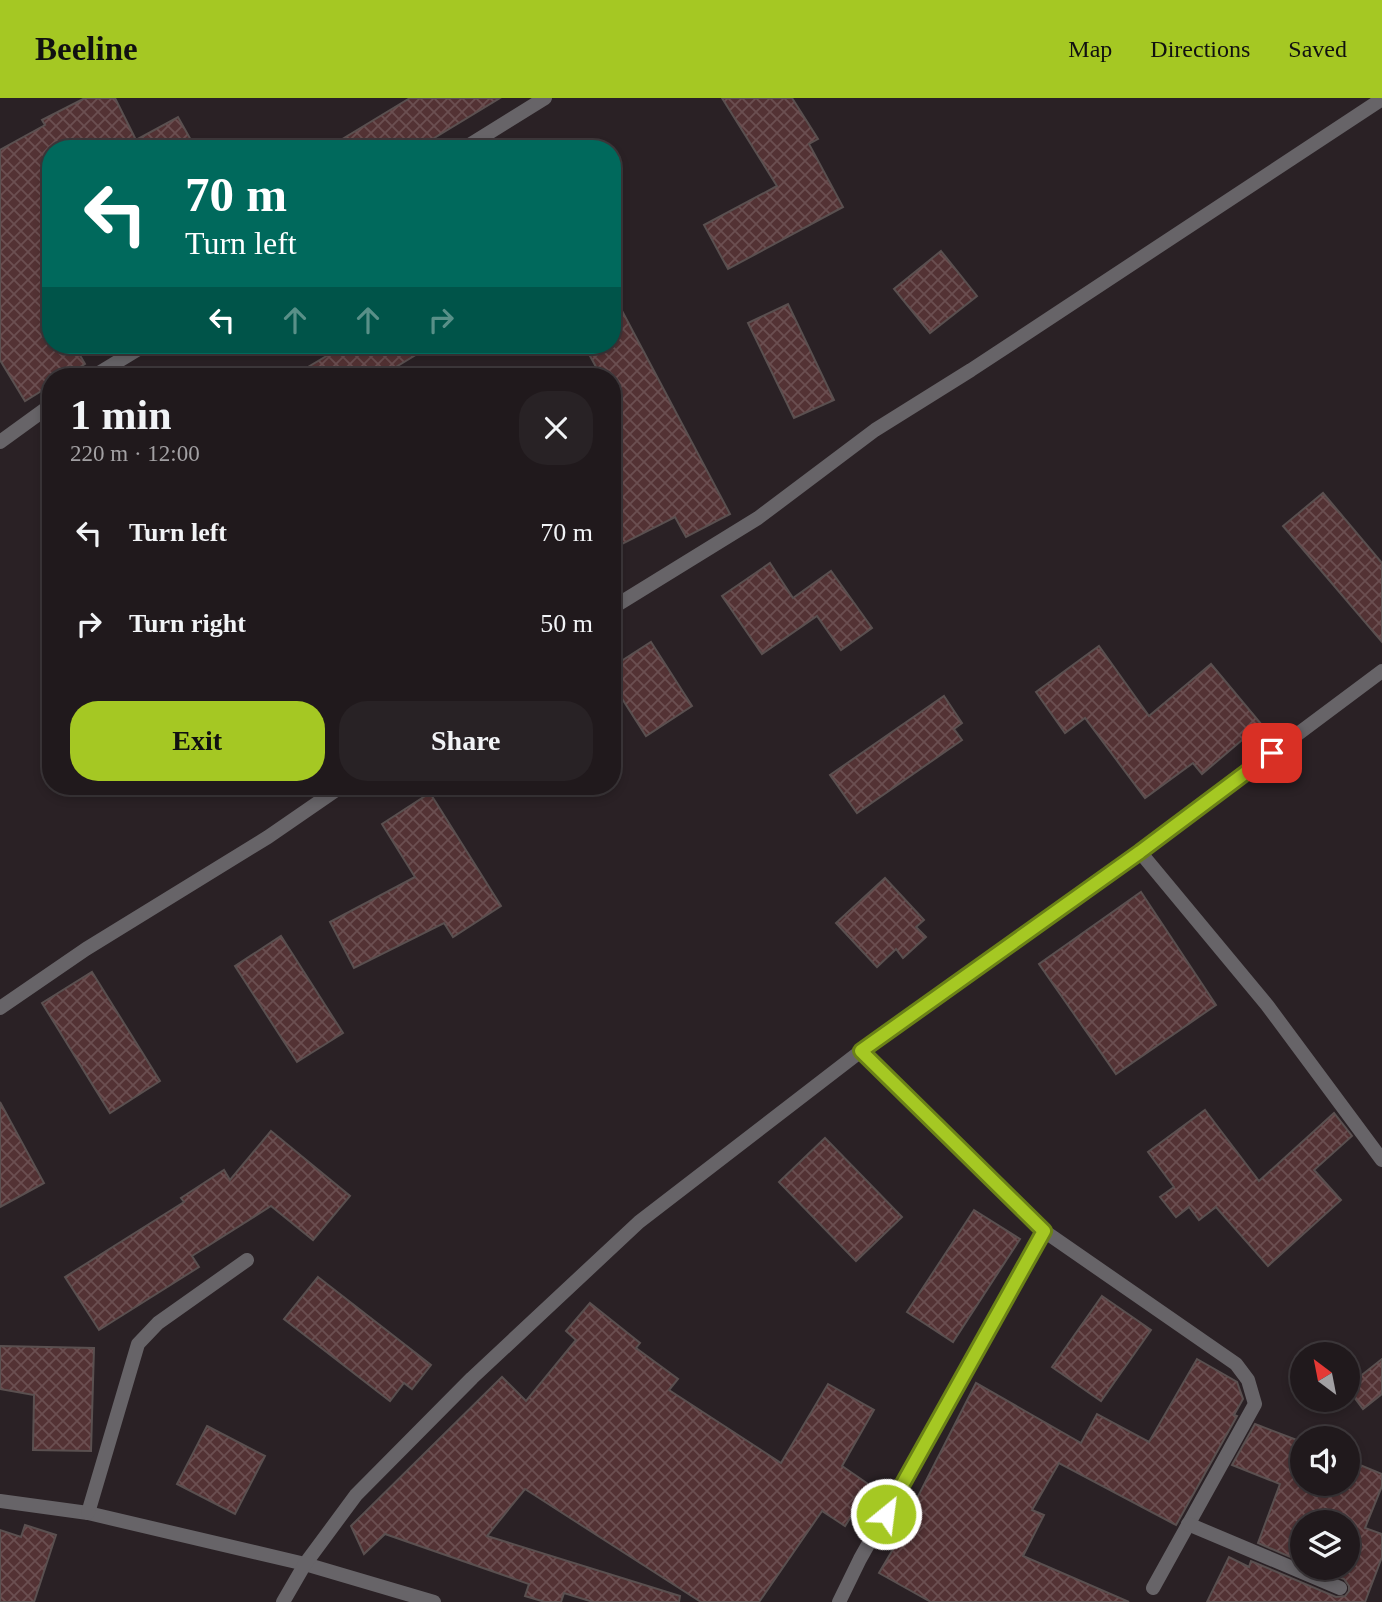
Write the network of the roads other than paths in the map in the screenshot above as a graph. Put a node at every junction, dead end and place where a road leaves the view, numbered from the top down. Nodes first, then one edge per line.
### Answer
1 (545, 98) edge
2 (1382, 99) edge
3 (477, 140) edge
4 (130, 354) edge
5 (107, 368) edge
6 (42, 412) edge
7 (0, 442) edge
8 (621, 602) edge
9 (1382, 671) edge
10 (329, 795) edge
11 (1140, 852) junction
12 (0, 1008) edge
13 (861, 1051) junction
14 (1382, 1160) edge
15 (1044, 1231) junction
16 (247, 1260) dead end
17 (0, 1501) edge
18 (88, 1513) junction
19 (1188, 1524) junction
20 (305, 1564) junction
21 (1153, 1588) dead end
22 (1340, 1588) dead end
23 (283, 1602) edge
24 (434, 1602) edge
25 (839, 1602) edge

1 - 3 street
2 - 8 street
4 - 5 street
6 - 7 street
9 - 11 street
10 - 12 street
11 - 13 street
11 - 14 street
13 - 15 street
13 - 20 street
15 - 19 street
15 - 25 street
16 - 18 street
17 - 18 street
18 - 20 street
19 - 21 street
19 - 22 street
20 - 23 street
20 - 24 street

